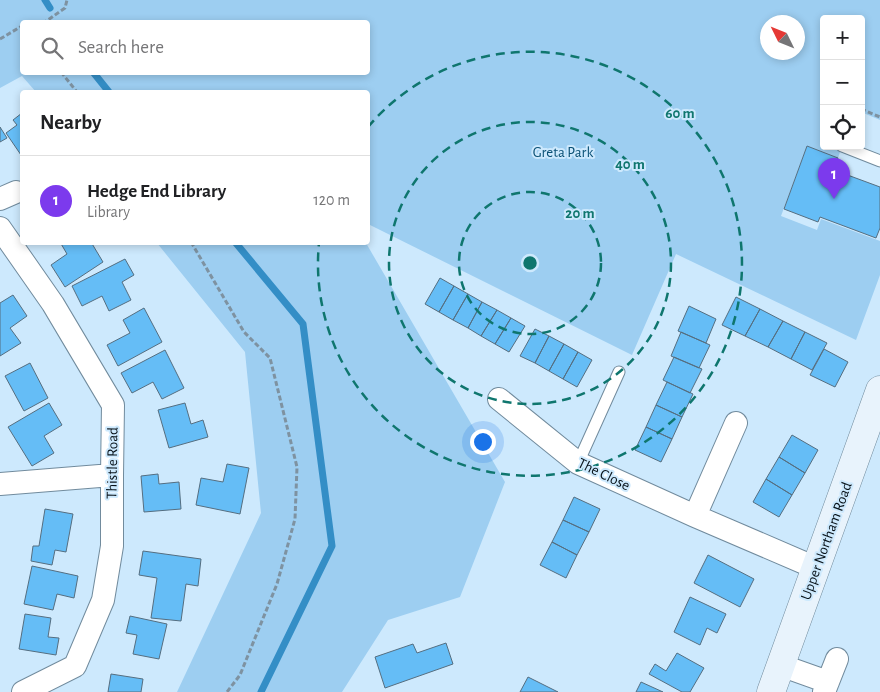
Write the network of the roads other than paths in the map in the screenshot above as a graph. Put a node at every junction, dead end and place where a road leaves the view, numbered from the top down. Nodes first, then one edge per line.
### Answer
1 (852, 150) edge
2 (880, 161) edge
3 (0, 228) edge
4 (619, 372) dead end
5 (880, 390) edge
6 (498, 399) dead end
7 (736, 423) dead end
8 (578, 463) junction
9 (112, 475) junction
10 (0, 484) edge
11 (694, 516) junction
12 (816, 568) junction
13 (837, 659) dead end
14 (780, 665) junction
15 (826, 687) edge
16 (23, 692) edge
17 (771, 692) edge

1 - 2 lane
3 - 9 street, Thistle Road
4 - 8 lane
5 - 12 main road, Upper Northam Road
6 - 8 street, The Close
7 - 11 street
8 - 11 street, The Close
9 - 10 street
9 - 16 street, Thistle Road
11 - 12 street, The Close
12 - 14 main road, Upper Northam Road
13 - 15 street
14 - 15 street
14 - 17 main road, Upper Northam Road

